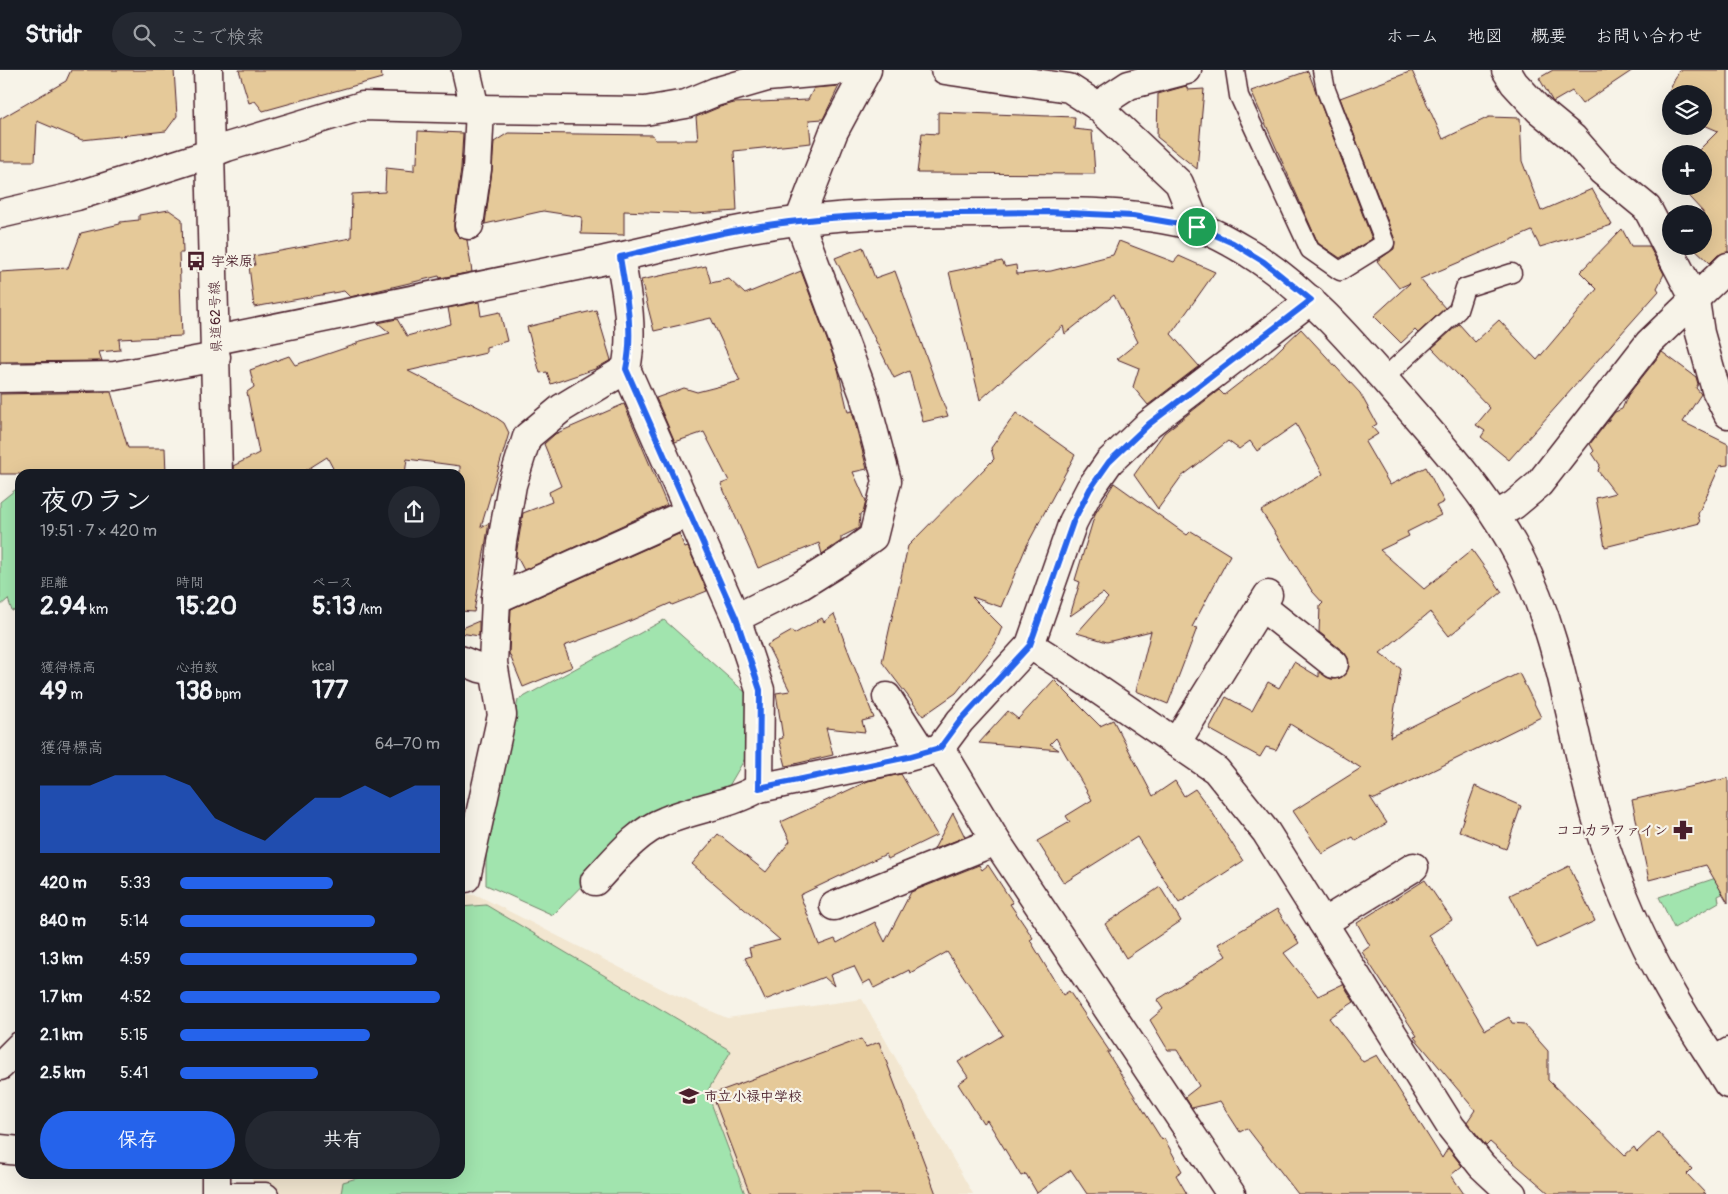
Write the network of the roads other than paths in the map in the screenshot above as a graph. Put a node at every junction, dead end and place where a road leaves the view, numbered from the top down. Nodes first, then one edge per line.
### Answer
1 (208, 70) edge
2 (466, 70) edge
3 (844, 70) edge
4 (867, 70) edge
5 (945, 70) edge
6 (1187, 70) edge
7 (1235, 70) edge
8 (1322, 70) edge
9 (1506, 70) edge
10 (712, 81) edge
11 (1098, 106) junction
12 (477, 109) junction
13 (209, 154) junction
14 (0, 214) edge
15 (799, 221) junction
16 (469, 225) dead end
17 (1197, 227) junction
18 (620, 257) junction
19 (1728, 267) edge
20 (1512, 273) dead end
21 (1311, 300) junction
22 (1695, 300) junction
23 (216, 349) junction
24 (1718, 360) edge
25 (626, 369) junction
26 (0, 378) edge
27 (1384, 378) junction
28 (1728, 414) edge
29 (218, 469) edge
30 (688, 513) junction
31 (1496, 515) junction
32 (496, 599) junction
33 (736, 618) junction
34 (1030, 645) junction
35 (465, 662) edge
36 (1334, 664) dead end
37 (494, 671) junction
38 (887, 697) dead end
39 (1176, 743) junction
40 (932, 750) junction
41 (759, 788) junction
42 (996, 841) junction
43 (1414, 867) dead end
44 (466, 878) dead end
45 (594, 881) dead end
46 (834, 906) dead end
47 (1323, 923) junction
48 (15, 1051) edge
49 (1720, 1052) edge
50 (0, 1066) edge
51 (1728, 1084) edge
52 (0, 1149) edge
53 (15, 1150) edge
54 (216, 1186) edge
55 (269, 1194) edge
56 (1231, 1194) edge
57 (1512, 1194) edge

1 - 13 street, 県道62号線
2 - 12 street
3 - 10 street
4 - 15 street
5 - 11 street
6 - 11 street
7 - 8 lane
9 - 22 street
10 - 12 street
11 - 17 street
12 - 13 street
12 - 16 street
13 - 14 street
13 - 23 street, 県道62号線
15 - 17 street
15 - 18 street
15 - 33 street
17 - 21 street
18 - 23 street
18 - 25 street
19 - 22 street
20 - 27 lane
21 - 27 street
21 - 34 street
22 - 24 street
22 - 31 street
23 - 26 street
23 - 29 street, 県道62号線
24 - 28 street
25 - 30 street
25 - 32 street
27 - 31 street
30 - 32 street
30 - 33 street
31 - 49 street
32 - 37 street
33 - 41 street
34 - 39 street
34 - 40 street
35 - 37 street
36 - 39 street
37 - 44 street
38 - 40 street
39 - 47 street
40 - 41 street
40 - 42 street
41 - 45 street
42 - 46 street
42 - 56 street
43 - 47 street
47 - 57 street
48 - 50 street
49 - 51 street
52 - 53 street
54 - 55 lane

